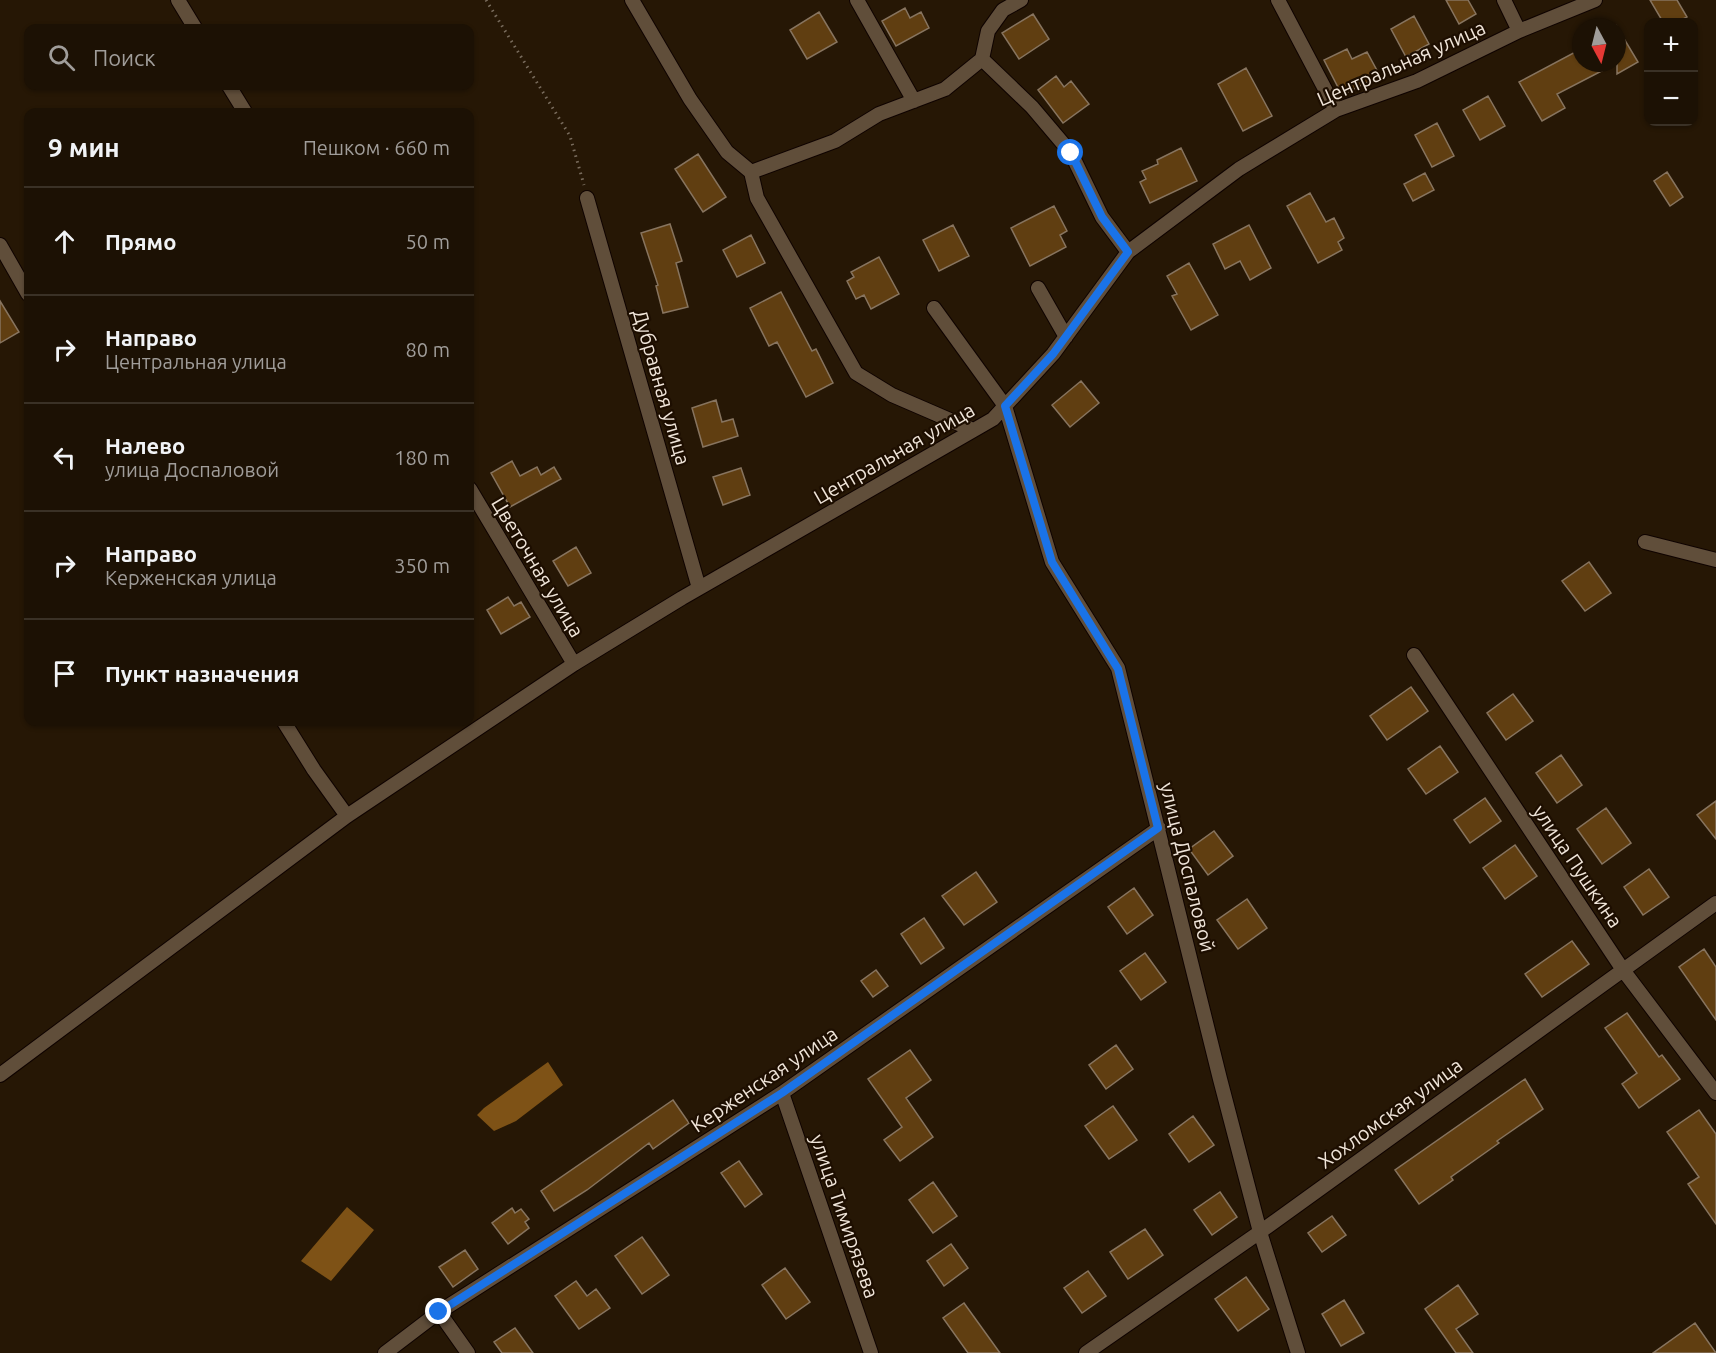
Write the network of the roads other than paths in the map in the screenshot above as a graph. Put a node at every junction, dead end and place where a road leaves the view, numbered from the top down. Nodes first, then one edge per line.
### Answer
1 (178, 0) edge
2 (632, 0) edge
3 (857, 0) edge
4 (1021, 0) edge
5 (1278, 0) edge
6 (1504, 0) edge
7 (1595, 0) edge
8 (193, 24) edge
9 (1519, 31) junction
10 (982, 59) junction
11 (231, 90) edge
12 (914, 101) junction
13 (243, 108) edge
14 (1336, 110) junction
15 (751, 172) junction
16 (587, 198) road end
17 (0, 246) edge
18 (1128, 252) junction
19 (24, 287) edge
20 (1038, 288) dead end
21 (934, 308) dead end
22 (1066, 337) junction
23 (1005, 406) junction
24 (973, 430) junction
25 (474, 496) edge
26 (1645, 542) dead end
27 (1716, 560) edge
28 (699, 588) junction
29 (1414, 655) dead end
30 (574, 664) junction
31 (286, 726) edge
32 (347, 816) junction
33 (1158, 828) junction
34 (1716, 903) edge
35 (1623, 970) junction
36 (0, 1075) edge
37 (782, 1093) junction
38 (1716, 1094) edge
39 (1260, 1232) junction
40 (439, 1312) junction
41 (385, 1353) edge
42 (468, 1353) edge
43 (871, 1353) edge
44 (1086, 1353) edge
45 (1298, 1353) edge

1 - 8 street
2 - 15 street
3 - 12 street
4 - 10 street
5 - 14 street
6 - 9 street
7 - 9 street, Центральная улица
9 - 14 street, Центральная улица
10 - 12 street
10 - 18 street
11 - 13 street
12 - 15 street
14 - 18 street, Центральная улица
15 - 24 street
16 - 28 street, Дубравная улица
17 - 19 street
18 - 22 street, Центральная улица
20 - 22 street
21 - 23 street, улица Доспаловой
22 - 23 street, Центральная улица
23 - 24 street, Центральная улица
23 - 33 street, улица Доспаловой
24 - 28 street, Центральная улица
25 - 30 street, Цветочная улица
26 - 27 street
28 - 30 street, Центральная улица
29 - 35 street, улица Пушкина
30 - 32 street, Центральная улица
31 - 32 street
32 - 36 street, Центральная улица
33 - 37 street, Керженская улица
33 - 39 street, улица Доспаловой
34 - 35 street, Хохломская улица
35 - 38 street, улица Пушкина
35 - 39 street, Хохломская улица
37 - 40 street, Керженская улица
37 - 43 street, улица Тимирязева
39 - 44 street, Хохломская улица
39 - 45 street, улица Доспаловой
40 - 41 street, Керженская улица
40 - 42 street

